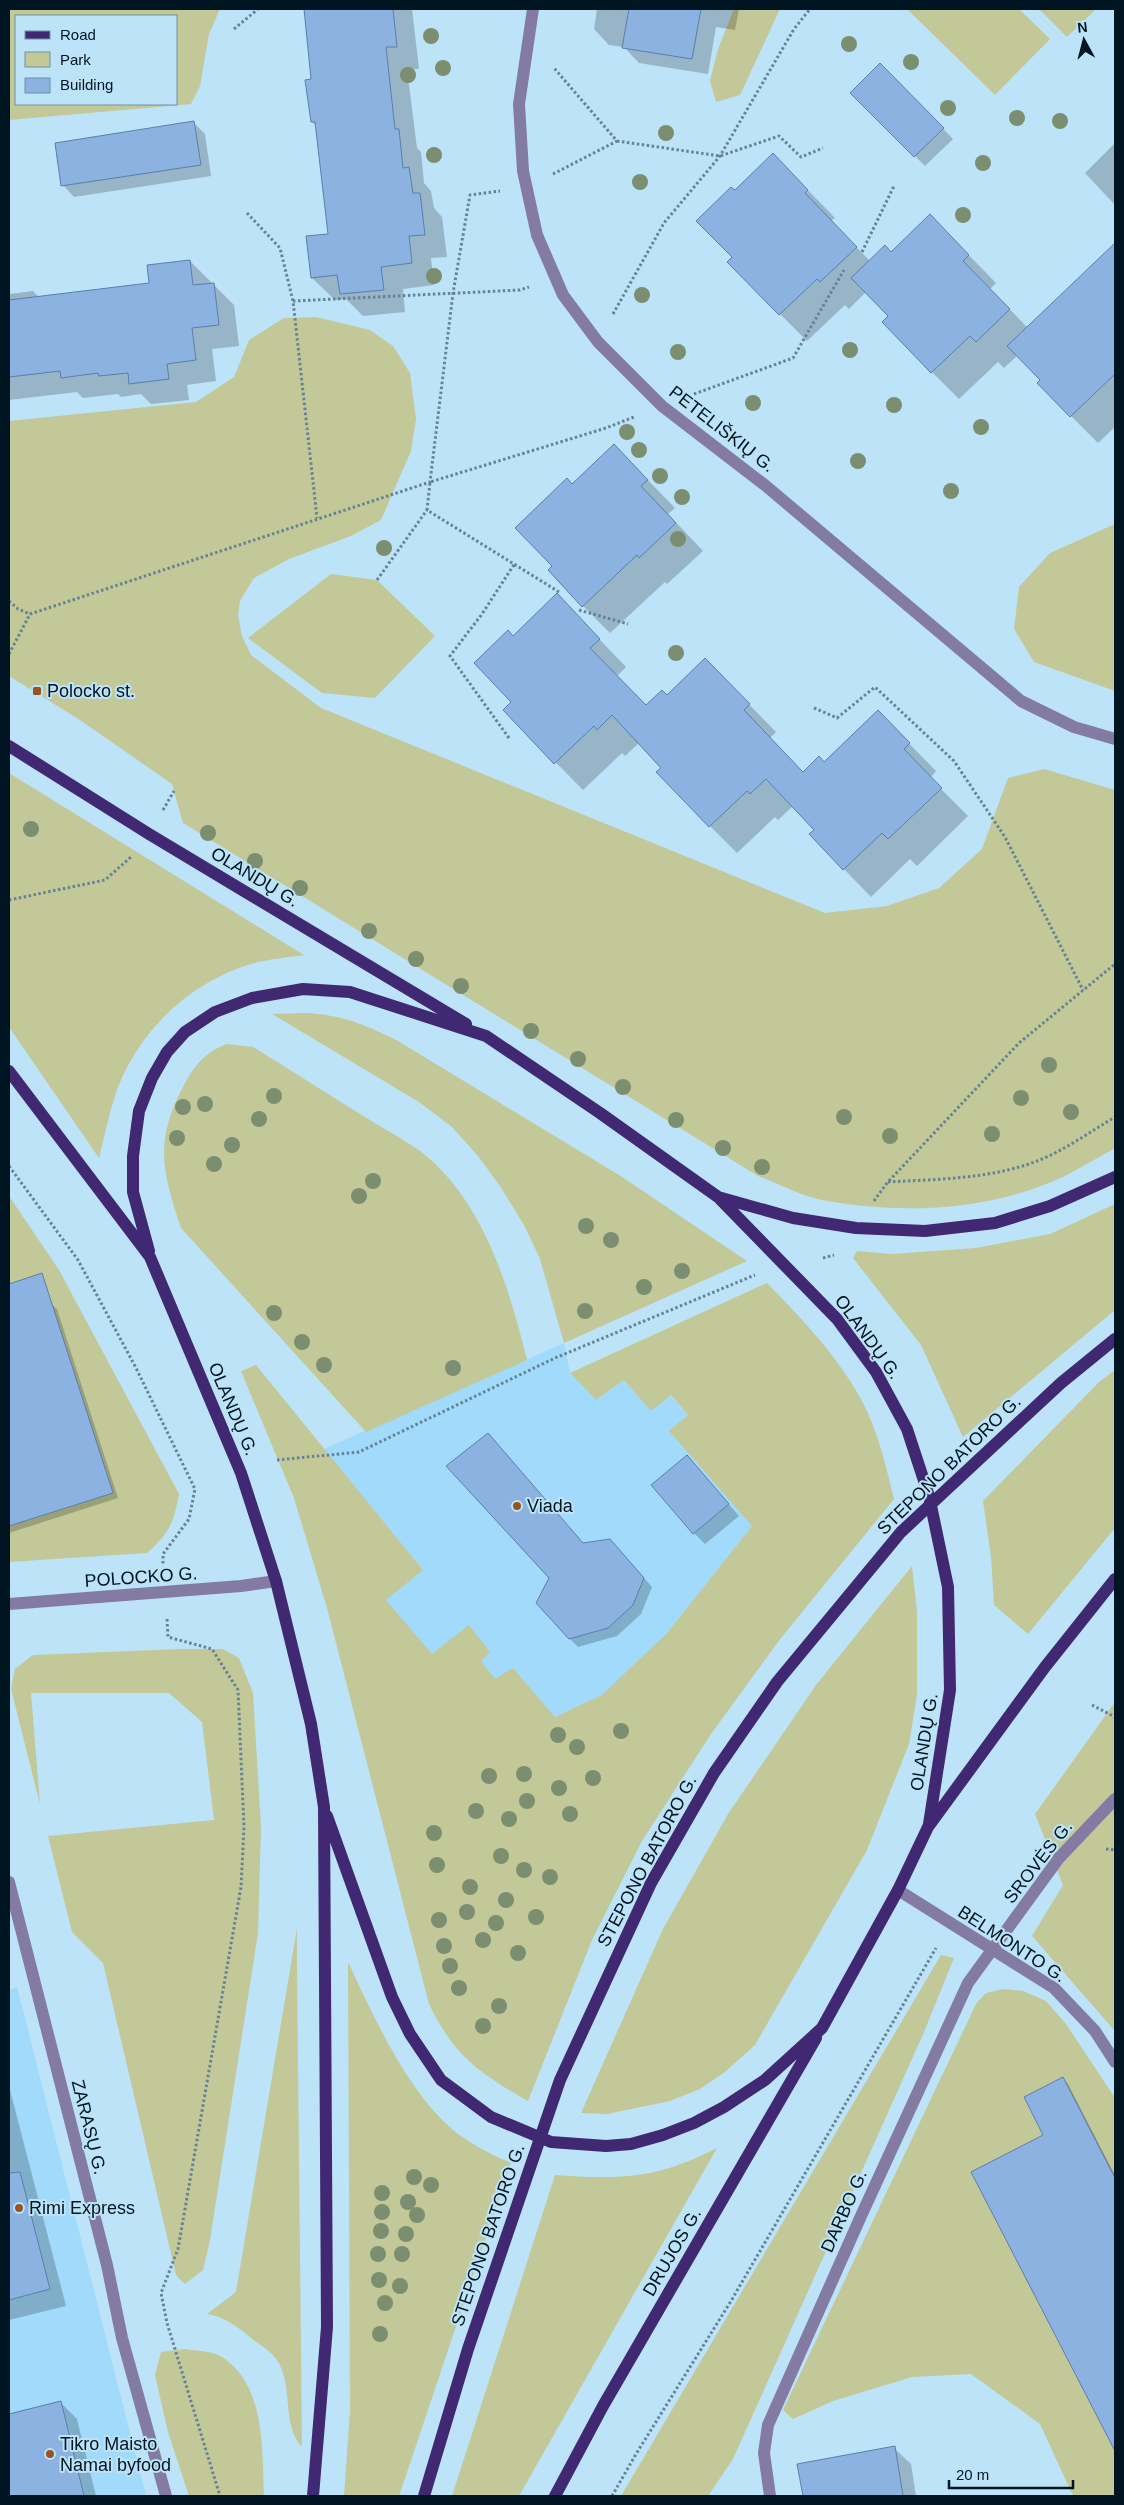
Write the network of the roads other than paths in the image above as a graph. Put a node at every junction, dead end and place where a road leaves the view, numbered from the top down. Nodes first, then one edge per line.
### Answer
1 (534, 9) edge
2 (1115, 739) edge
3 (9, 746) edge
4 (486, 1036) junction
5 (9, 1071) edge
6 (1115, 1177) edge
7 (718, 1197) junction
8 (150, 1257) junction
9 (1115, 1339) edge
10 (1115, 1579) edge
11 (276, 1581) junction
12 (9, 1604) edge
13 (1115, 1799) edge
14 (324, 1806) junction
15 (928, 1827) junction
16 (9, 1882) edge
17 (898, 1890) junction
18 (992, 1951) junction
19 (822, 2028) junction
20 (1115, 2062) edge
21 (166, 2496) edge
22 (314, 2496) edge
23 (424, 2496) edge
24 (555, 2496) edge
25 (770, 2496) edge

1 - 2 street, PETELIŠKIŲ G.
3 - 4 main road, OLANDŲ G.
4 - 7 main road
4 - 8 main road
5 - 8 main road, OLANDŲ G.
6 - 7 main road
7 - 15 main road, OLANDŲ G.
8 - 11 main road, OLANDŲ G.
9 - 23 main road, STEPONO BATORO G.
10 - 15 main road
11 - 12 street, POLOCKO G.
11 - 14 main road, OLANDŲ G.
13 - 18 street, SROVĖS G.
14 - 19 main road
14 - 22 main road
15 - 17 main road, DRUJOS G.
16 - 21 street, ZARASŲ G.
17 - 18 street, BELMONTO G.
17 - 19 main road, DRUJOS G.
18 - 20 street, BELMONTO G.
18 - 25 street, DARBO G.
19 - 24 main road, DRUJOS G.

